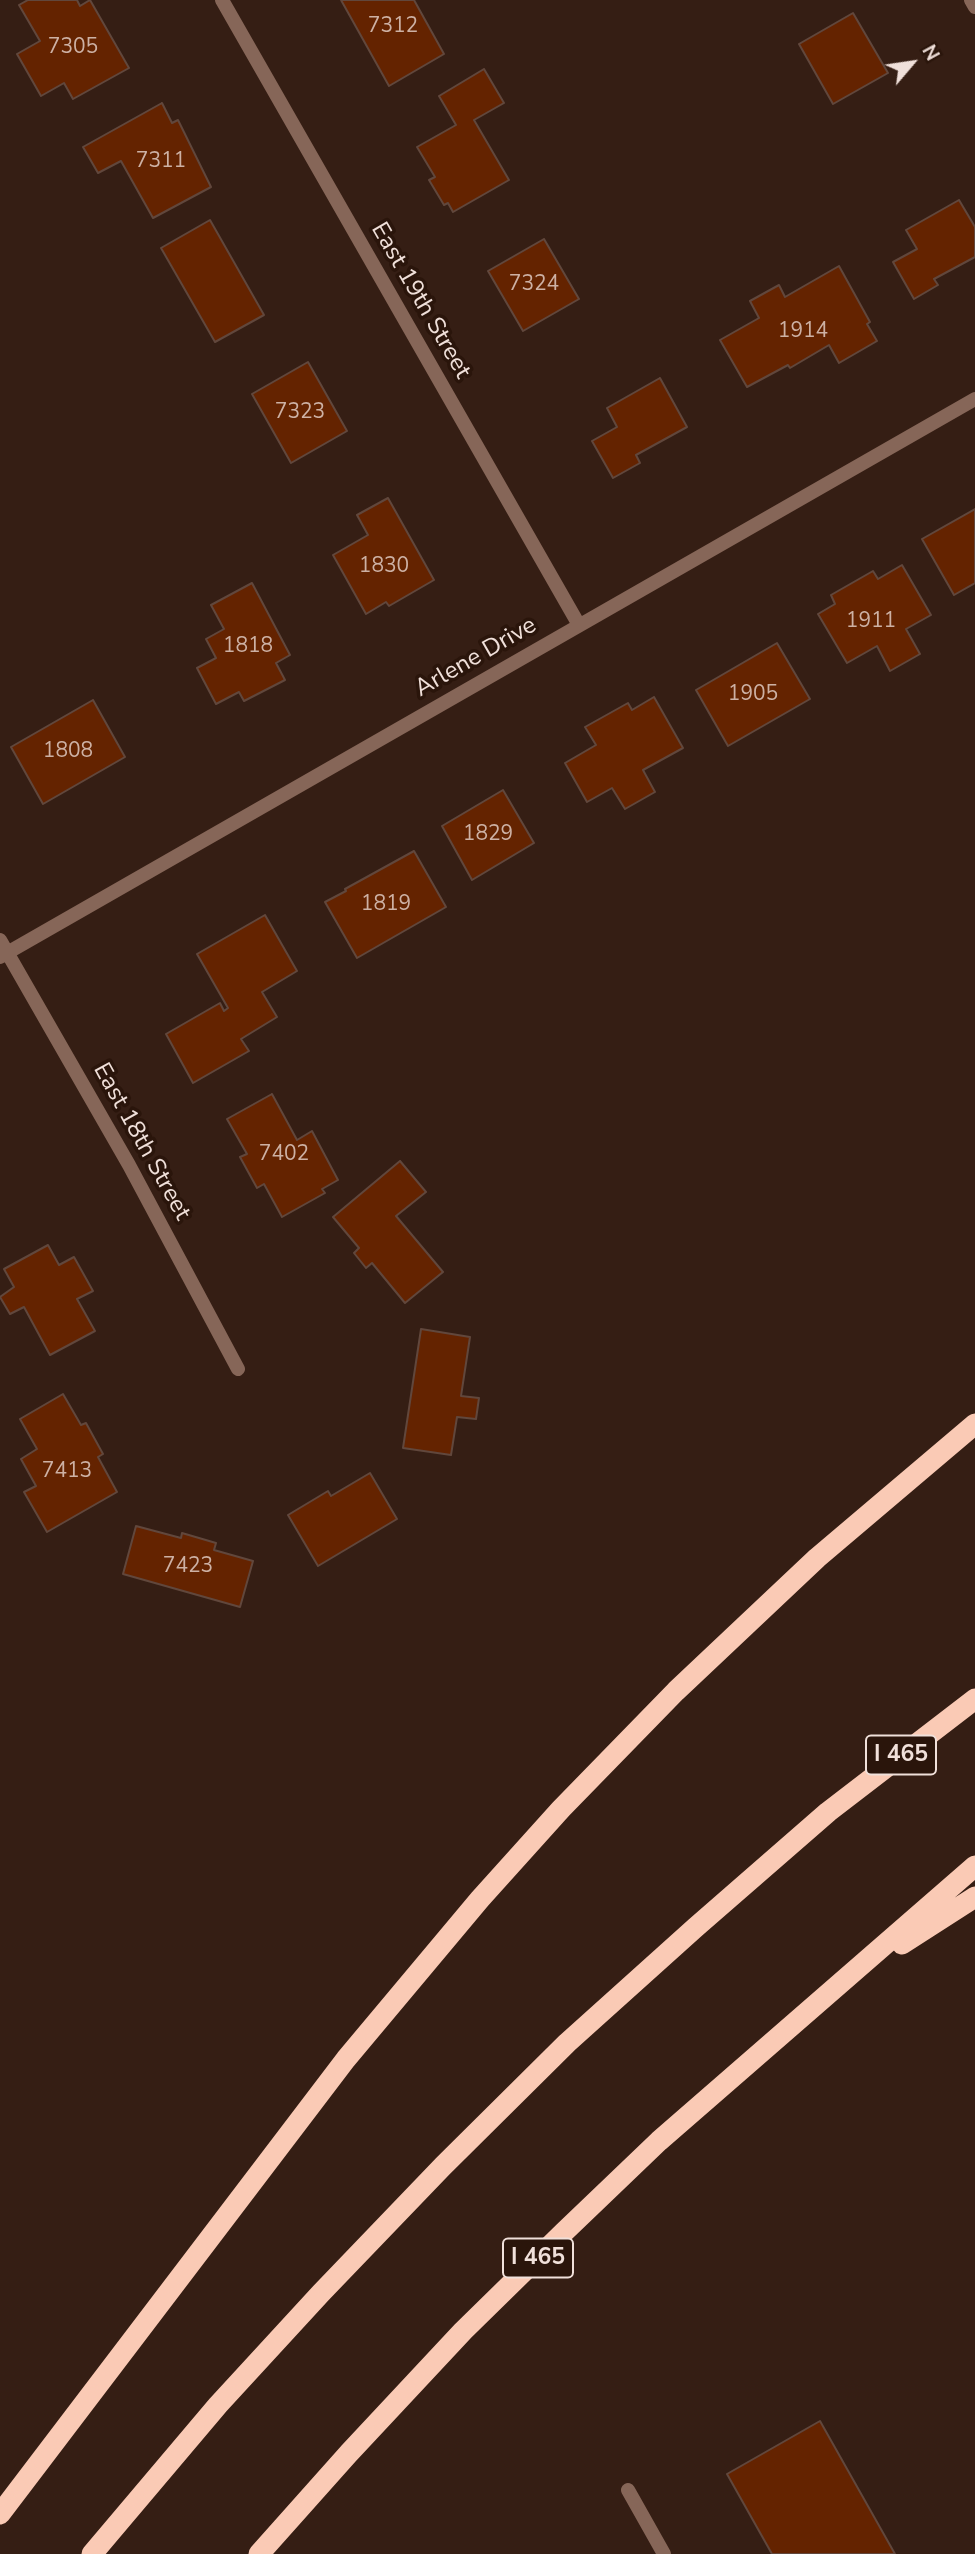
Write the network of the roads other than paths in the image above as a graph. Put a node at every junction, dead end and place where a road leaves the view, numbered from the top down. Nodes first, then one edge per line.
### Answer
1 (222, 0) edge
2 (971, 0) edge
3 (975, 7) edge
4 (975, 399) edge
5 (579, 625) junction
6 (2, 950) edge
7 (238, 1368) dead end
8 (975, 1424) edge
9 (975, 1699) edge
10 (975, 1867) edge
11 (975, 1897) edge
12 (839, 1985) junction
13 (628, 2490) dead end
14 (0, 2514) edge
15 (92, 2554) edge
16 (260, 2554) edge
17 (664, 2554) edge

1 - 5 street, East 19th Street
2 - 3 street
4 - 5 street, Arlene Drive
5 - 6 street, Arlene Drive
6 - 7 street, East 18th Street
8 - 14 highway
9 - 15 highway, I 465
10 - 12 highway, I 465
11 - 12 highway
12 - 16 highway, I 465
13 - 17 street

